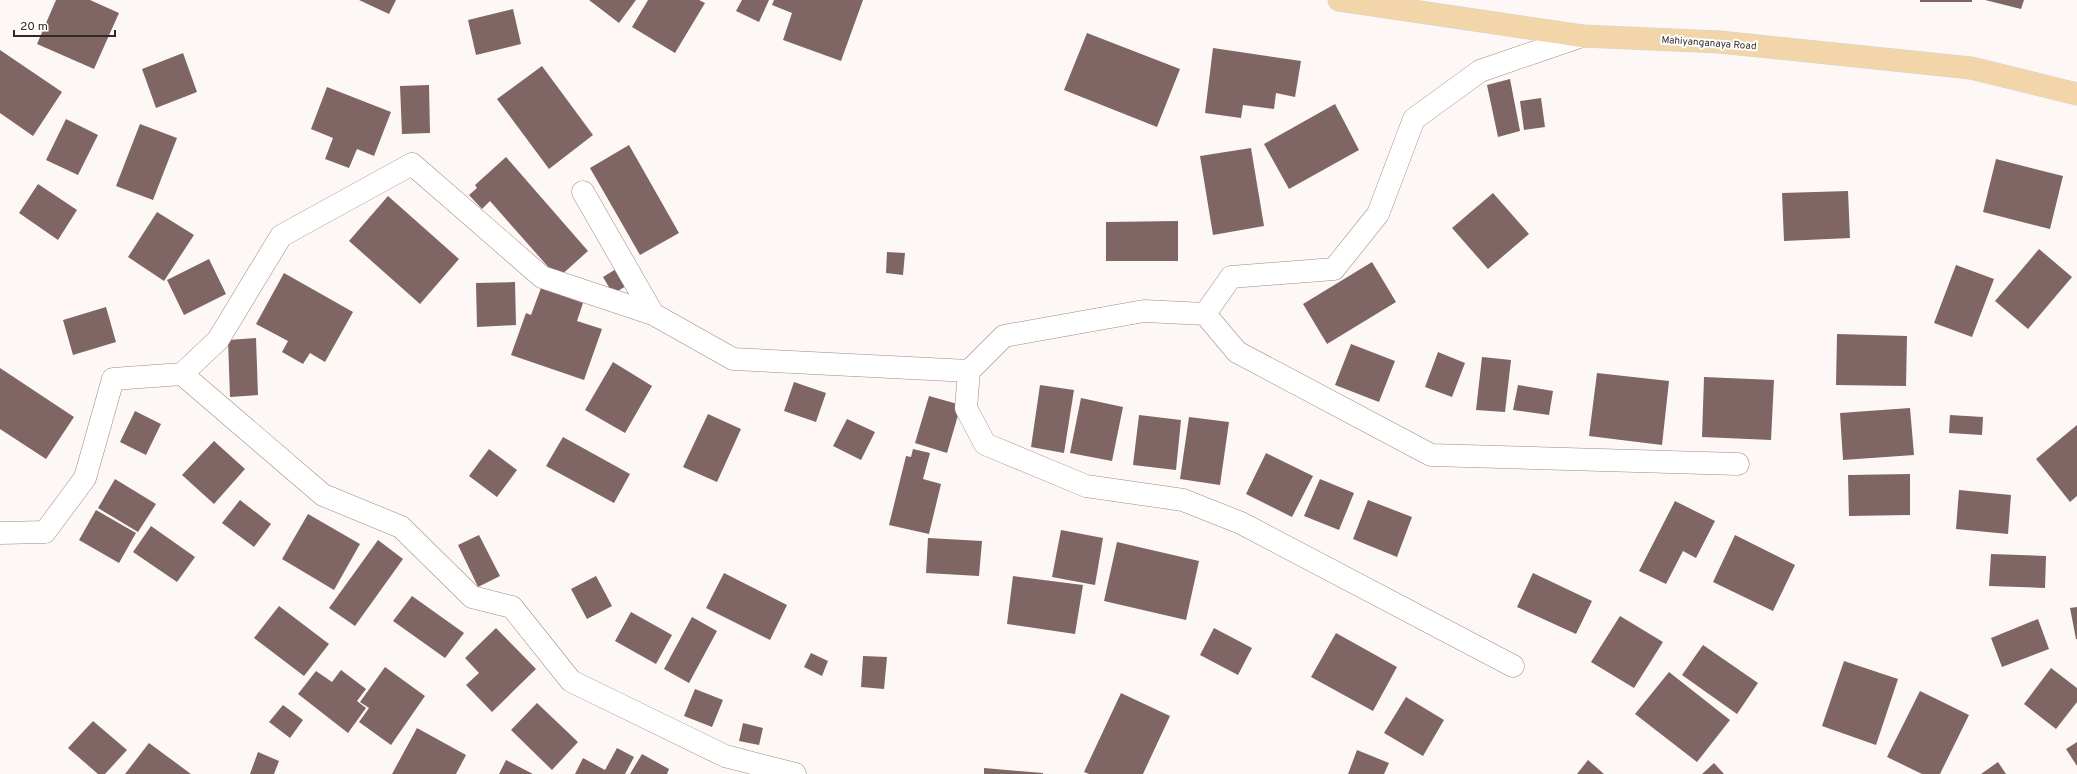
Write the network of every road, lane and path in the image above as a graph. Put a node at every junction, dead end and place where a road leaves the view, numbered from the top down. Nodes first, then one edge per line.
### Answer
1 (1339, 0) edge
2 (1582, 36) junction
3 (2077, 94) edge
4 (583, 192) dead end
5 (653, 314) junction
6 (1205, 314) junction
7 (969, 371) junction
8 (182, 374) junction
9 (1738, 464) dead end
10 (0, 533) edge
11 (1513, 666) dead end
12 (795, 774) edge

1 - 2 main road, Mahiyanganaya Road
2 - 3 main road, Mahiyanganaya Road
2 - 6 street
4 - 5 street
5 - 7 street
5 - 8 street
6 - 7 street
6 - 9 street
7 - 11 street
8 - 10 street
8 - 12 street

